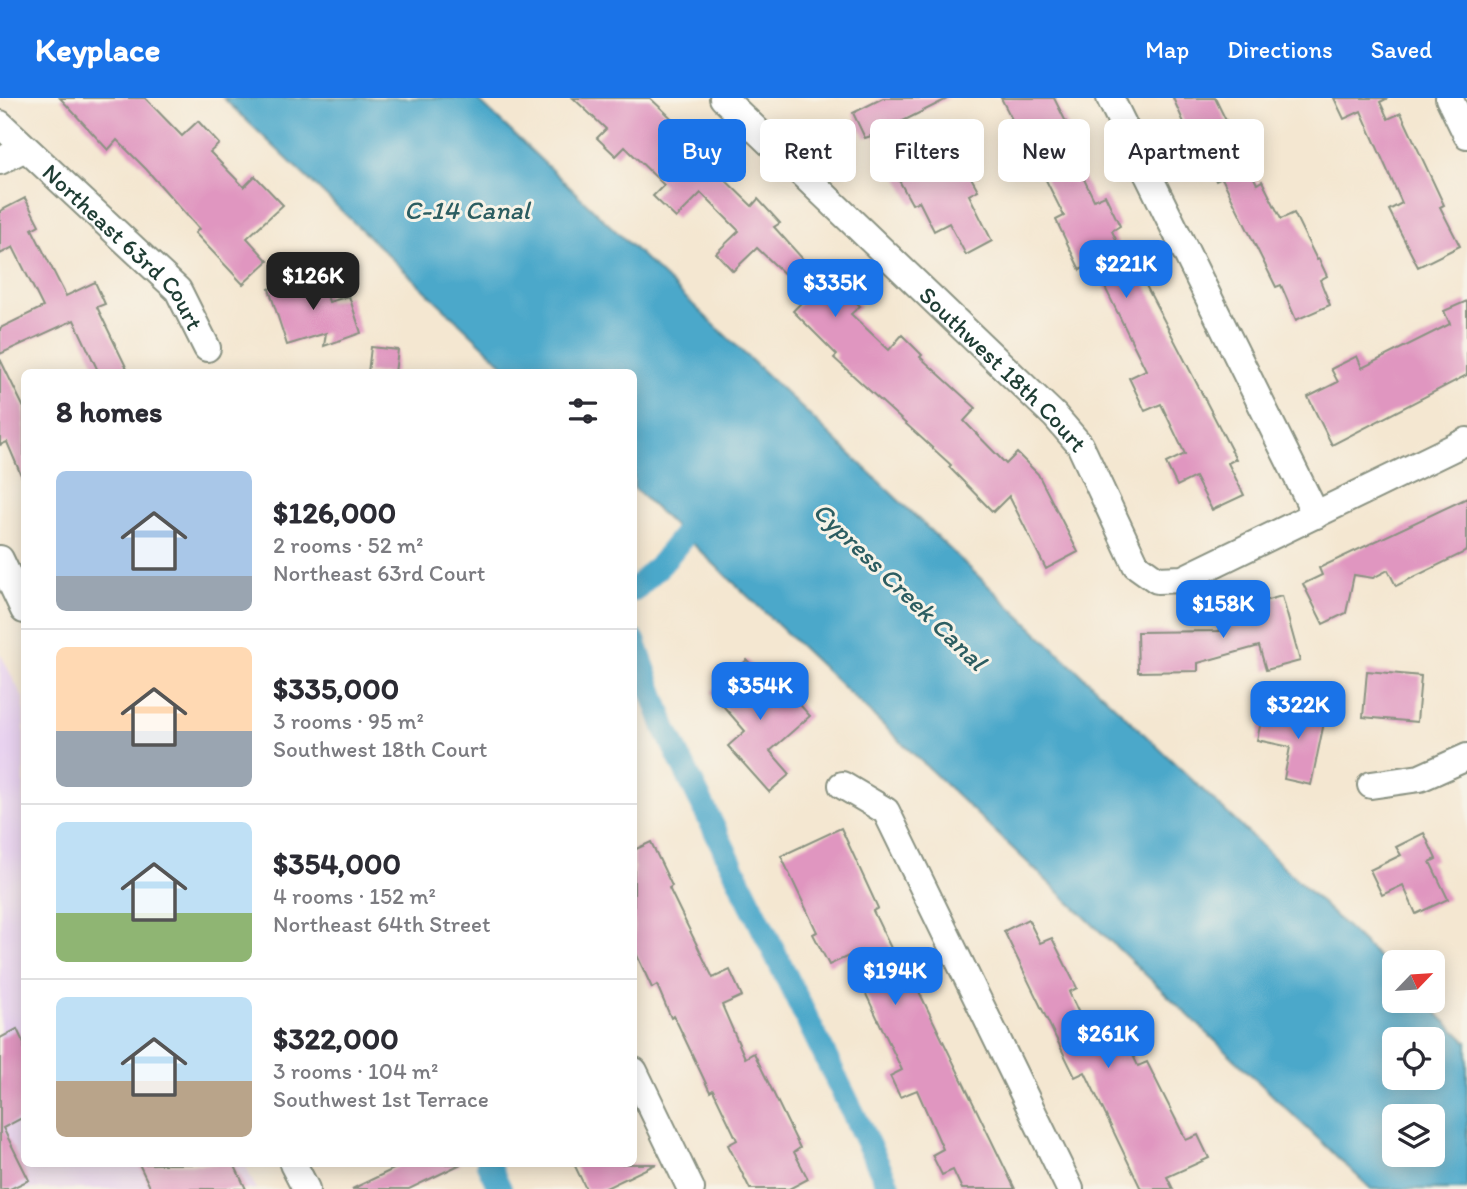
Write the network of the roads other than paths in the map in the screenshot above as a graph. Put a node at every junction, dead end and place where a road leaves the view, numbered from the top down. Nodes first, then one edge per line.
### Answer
1 (723, 98) edge
2 (1110, 98) edge
3 (1449, 98) edge
4 (0, 124) edge
5 (1467, 135) edge
6 (25, 148) junction
7 (0, 161) edge
8 (207, 348) dead end
9 (1467, 441) edge
10 (1316, 515) junction
11 (0, 559) edge
12 (21, 604) edge
13 (1467, 757) edge
14 (842, 785) dead end
15 (1371, 785) dead end
16 (637, 1077) edge
17 (295, 1167) edge
18 (306, 1189) edge
19 (691, 1189) edge
20 (1070, 1189) edge

1 - 10 street, Southwest 18th Court
2 - 10 street
3 - 5 street
4 - 6 street, Northeast 63rd Court
6 - 7 street
6 - 8 street, Northeast 63rd Court
9 - 10 street
11 - 12 street
13 - 15 street
14 - 20 street
16 - 19 street
17 - 18 street

